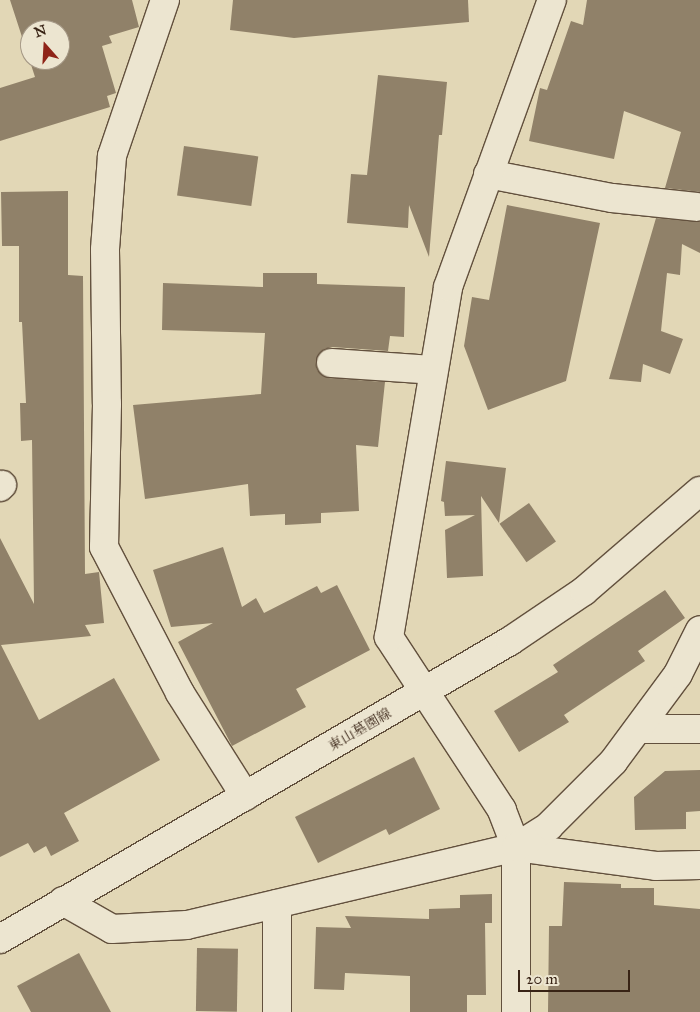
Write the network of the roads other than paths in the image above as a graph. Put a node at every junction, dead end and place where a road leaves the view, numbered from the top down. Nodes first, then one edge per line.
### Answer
1 (165, 0) edge
2 (552, 0) edge
3 (488, 174) junction
4 (697, 207) dead end
5 (331, 363) dead end
6 (433, 370) junction
7 (700, 492) edge
8 (700, 630) edge
9 (426, 691) junction
10 (640, 729) junction
11 (700, 729) edge
12 (245, 796) junction
13 (516, 847) junction
14 (700, 866) edge
15 (63, 901) junction
16 (277, 904) junction
17 (0, 939) edge
18 (277, 1012) edge
19 (516, 1012) edge

1 - 12 street
2 - 3 street
3 - 4 street
3 - 6 street
5 - 6 street
6 - 9 street
7 - 9 street, 東山墓園線
8 - 10 street
9 - 12 street, 東山墓園線
9 - 13 street
10 - 11 street
10 - 13 street
12 - 15 street, 東山墓園線
13 - 14 street
13 - 16 street
13 - 19 street
15 - 16 street
15 - 17 street, 東山墓園線
16 - 18 street

